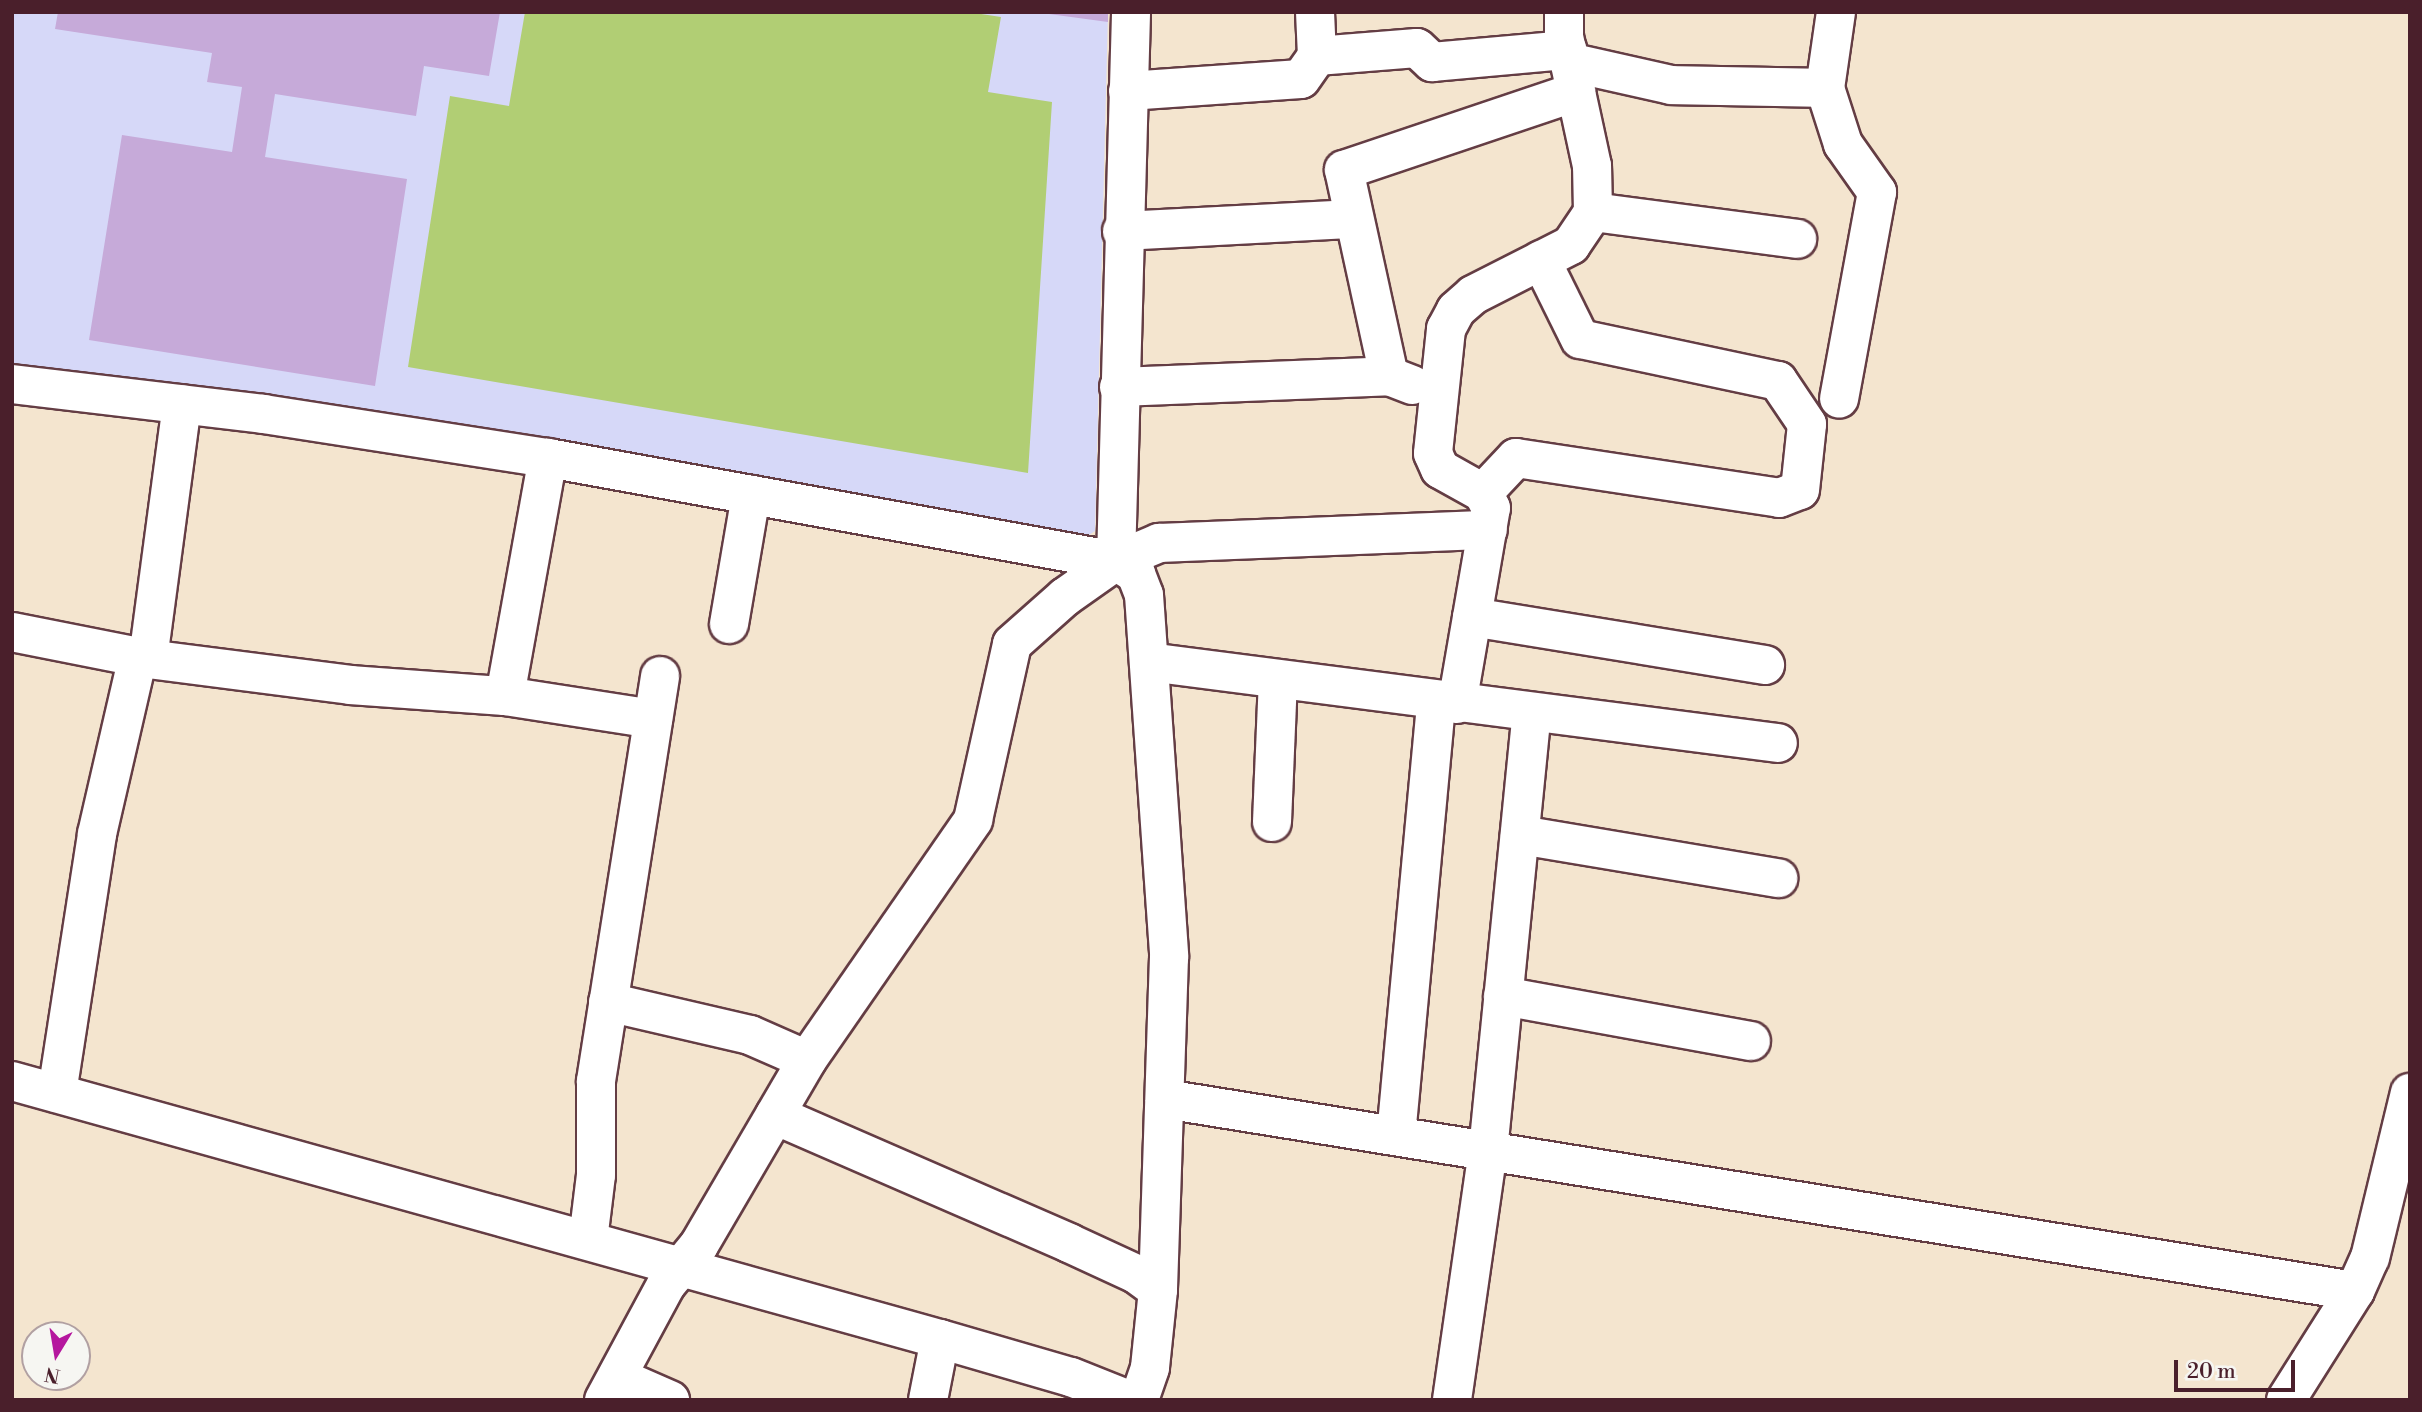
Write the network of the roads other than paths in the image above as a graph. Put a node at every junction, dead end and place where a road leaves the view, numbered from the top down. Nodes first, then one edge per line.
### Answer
1 (1131, 12) edge
2 (1315, 12) edge
3 (1564, 12) edge
4 (1836, 12) edge
5 (1317, 56) junction
6 (1571, 68) junction
7 (1825, 88) junction
8 (1128, 91) junction
9 (1593, 212) junction
10 (1354, 219) junction
11 (1122, 231) junction
12 (1797, 239) dead end
13 (1541, 260) junction
14 (1389, 376) junction
15 (12, 384) edge
16 (1119, 387) junction
17 (1438, 396) junction
18 (1839, 399) dead end
19 (181, 404) junction
20 (548, 458) junction
21 (751, 495) junction
22 (1485, 511) junction
23 (1116, 561) junction
24 (1472, 617) junction
25 (729, 624) dead end
26 (12, 632) edge
27 (143, 658) junction
28 (1149, 662) junction
29 (1765, 665) dead end
30 (660, 676) dead end
31 (1278, 680) junction
32 (505, 696) junction
33 (1447, 702) junction
34 (1532, 714) junction
35 (653, 719) junction
36 (1779, 743) dead end
37 (1272, 822) dead end
38 (1520, 835) junction
39 (1778, 878) dead end
40 (1503, 996) junction
41 (608, 1002) junction
42 (1751, 1041) dead end
43 (807, 1060) junction
44 (12, 1081) edge
45 (57, 1093) junction
46 (2410, 1093) edge
47 (1165, 1100) junction
48 (775, 1115) junction
49 (1396, 1136) junction
50 (1488, 1151) junction
51 (588, 1240) junction
52 (683, 1266) junction
53 (1158, 1290) junction
54 (2356, 1291) junction
55 (940, 1339) junction
56 (610, 1388) edge
57 (670, 1400) edge
58 (928, 1400) edge
59 (1129, 1400) edge
60 (1139, 1400) edge
61 (1452, 1400) edge
62 (2286, 1400) edge

1 - 8 street
2 - 5 street
3 - 6 street
4 - 7 street
5 - 6 street
5 - 8 street
6 - 7 street
6 - 9 street
6 - 10 street
7 - 18 street
8 - 11 street
9 - 12 street
9 - 13 street
10 - 11 street
10 - 14 street
11 - 16 street
13 - 17 street
13 - 22 street
14 - 16 street
14 - 17 street
15 - 19 street
16 - 23 street
17 - 22 street
19 - 20 street
19 - 27 street
20 - 21 street
20 - 32 street
21 - 23 street
21 - 25 street
22 - 23 street
22 - 24 street
23 - 28 street
23 - 43 street
24 - 29 street
24 - 33 street
26 - 27 street
27 - 32 street
27 - 45 street
28 - 31 street
28 - 47 street
30 - 35 street
31 - 33 street
31 - 37 street
32 - 35 street
33 - 34 street
33 - 49 street
34 - 36 street
34 - 38 street
35 - 41 street
38 - 39 street
38 - 40 street
40 - 42 street
40 - 50 street
41 - 43 street
41 - 51 street
43 - 48 street
44 - 45 street
45 - 51 street
46 - 54 street
47 - 49 street
47 - 53 street
48 - 52 street
48 - 53 street
49 - 50 street
50 - 54 street
50 - 61 street
51 - 52 street
52 - 55 street
52 - 56 street
53 - 60 street
54 - 62 street
55 - 58 street
55 - 59 street
56 - 57 street

